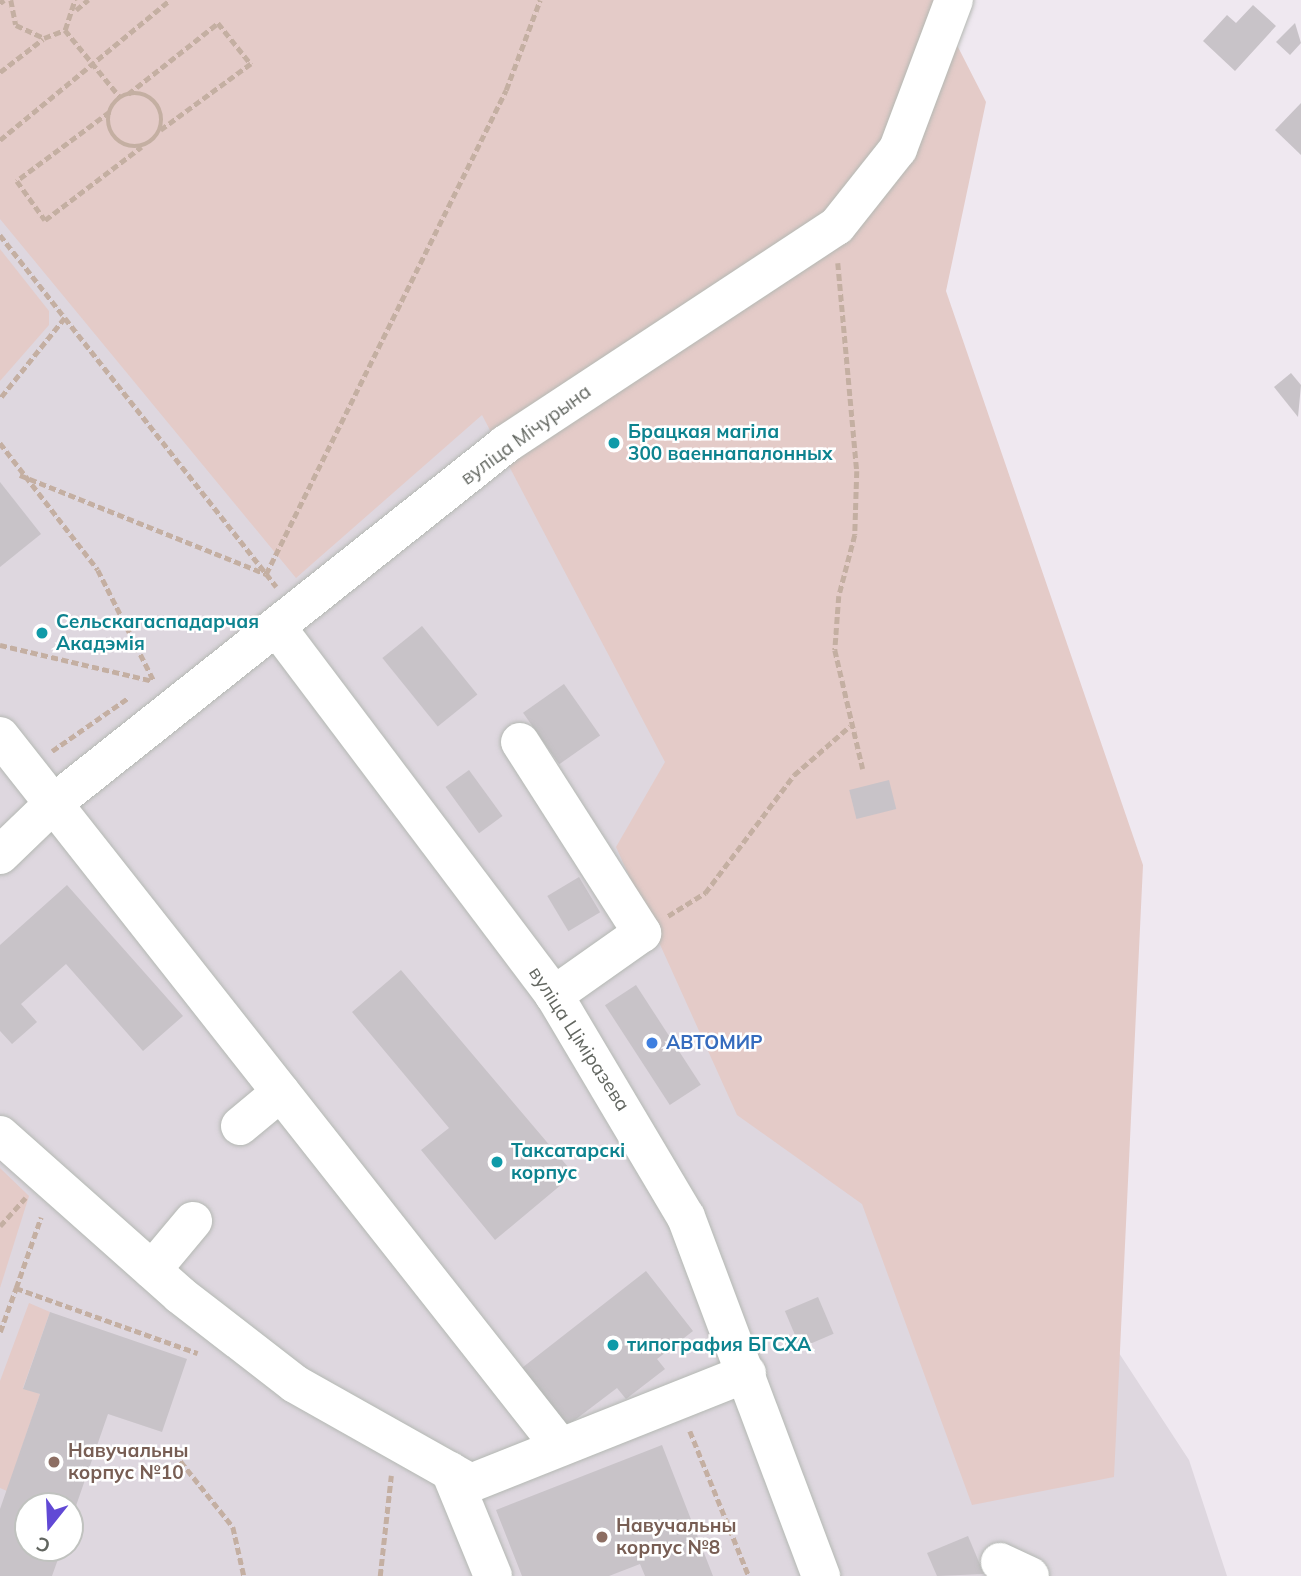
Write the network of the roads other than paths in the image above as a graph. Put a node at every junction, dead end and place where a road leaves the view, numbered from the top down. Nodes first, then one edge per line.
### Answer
1 (954, 0) edge
2 (289, 622) junction
3 (0, 736) edge
4 (520, 742) dead end
5 (55, 802) junction
6 (0, 855) edge
7 (554, 995) junction
8 (281, 1092) junction
9 (240, 1126) dead end
10 (0, 1135) edge
11 (193, 1221) dead end
12 (152, 1270) junction
13 (747, 1373) junction
14 (559, 1445) junction
15 (450, 1471) junction
16 (493, 1576) edge
17 (821, 1576) edge

1 - 2 street, вуліца Мічурына
2 - 5 street, вуліца Мічурына
2 - 7 street, вуліца Ціміразева
3 - 5 street
4 - 7 street
5 - 6 street, вуліца Мічурына
5 - 8 street
7 - 13 street, вуліца Ціміразева
8 - 9 street
8 - 14 street
10 - 12 street
11 - 12 street
12 - 15 street
13 - 14 street
13 - 17 street, вуліца Ціміразева
14 - 15 street
15 - 16 street

